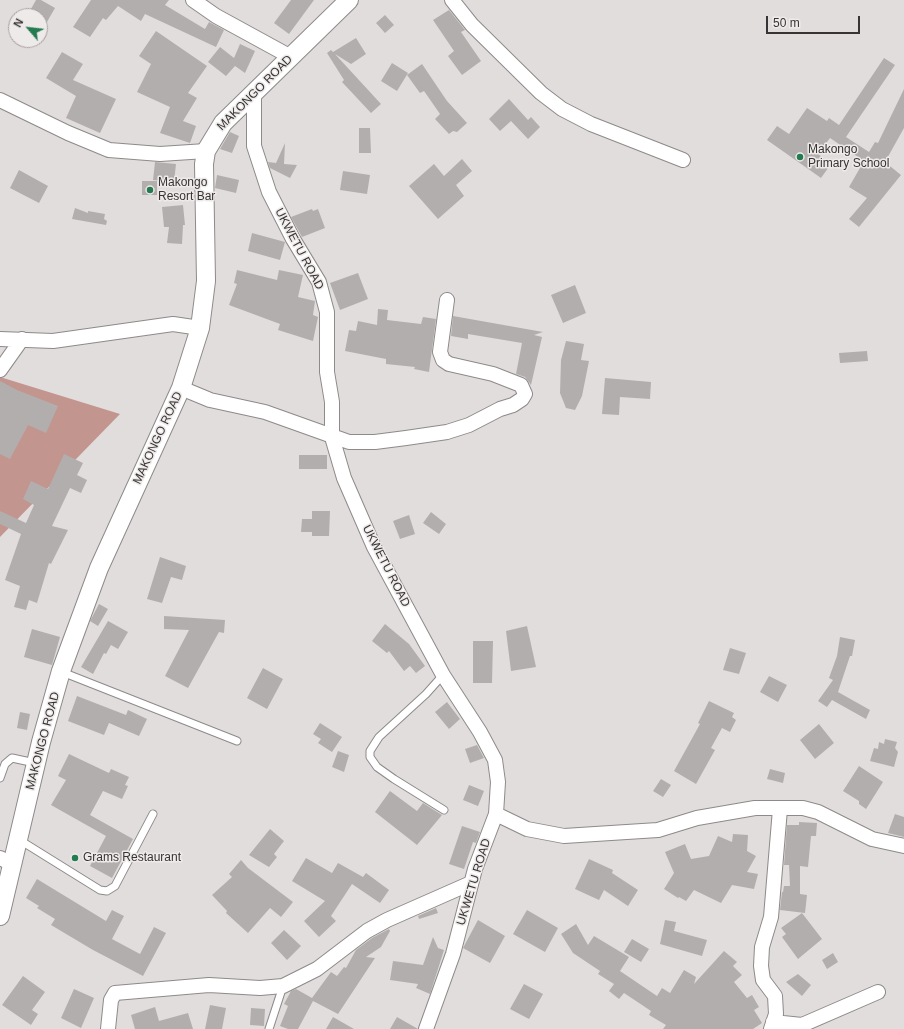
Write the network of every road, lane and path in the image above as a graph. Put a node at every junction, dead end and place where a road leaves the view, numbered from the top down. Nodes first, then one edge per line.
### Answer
1 (193, 0) edge
2 (349, 0) edge
3 (452, 0) edge
4 (291, 57) junction
5 (254, 92) junction
6 (0, 100) edge
7 (206, 152) junction
8 (683, 160) dead end
9 (447, 300) dead end
10 (200, 328) junction
11 (0, 339) edge
12 (22, 339) junction
13 (0, 370) edge
14 (181, 388) junction
15 (332, 437) junction
16 (61, 671) junction
17 (443, 675) junction
18 (236, 740) dead end
19 (36, 763) junction
20 (0, 778) edge
21 (780, 809) junction
22 (444, 810) dead end
23 (153, 814) dead end
24 (496, 814) junction
25 (18, 839) junction
26 (904, 846) edge
27 (6, 861) edge
28 (471, 883) junction
29 (0, 916) edge
30 (283, 986) junction
31 (878, 992) dead end
32 (772, 1025) edge
33 (108, 1029) edge
34 (269, 1029) edge
35 (426, 1029) edge

1 - 4 street
2 - 4 street, MAKONGO ROAD
3 - 8 street
4 - 5 street, MAKONGO ROAD
5 - 7 street, MAKONGO ROAD
5 - 15 street, UKWETU ROAD
6 - 7 street
7 - 10 street, MAKONGO ROAD
9 - 15 street
10 - 12 street
10 - 14 street, MAKONGO ROAD
11 - 12 street
12 - 13 street
14 - 15 street
14 - 16 street, MAKONGO ROAD
15 - 17 street, UKWETU ROAD
16 - 18 lane
16 - 19 street, MAKONGO ROAD
17 - 22 lane
17 - 24 street, UKWETU ROAD
19 - 20 lane
19 - 25 street, MAKONGO ROAD
21 - 24 street
21 - 26 street
21 - 32 street
23 - 25 lane
24 - 28 street, UKWETU ROAD
25 - 27 street, MAKONGO ROAD
27 - 29 street, MAKONGO ROAD
28 - 30 street
28 - 35 street, UKWETU ROAD
30 - 33 street
30 - 34 lane
31 - 32 street

